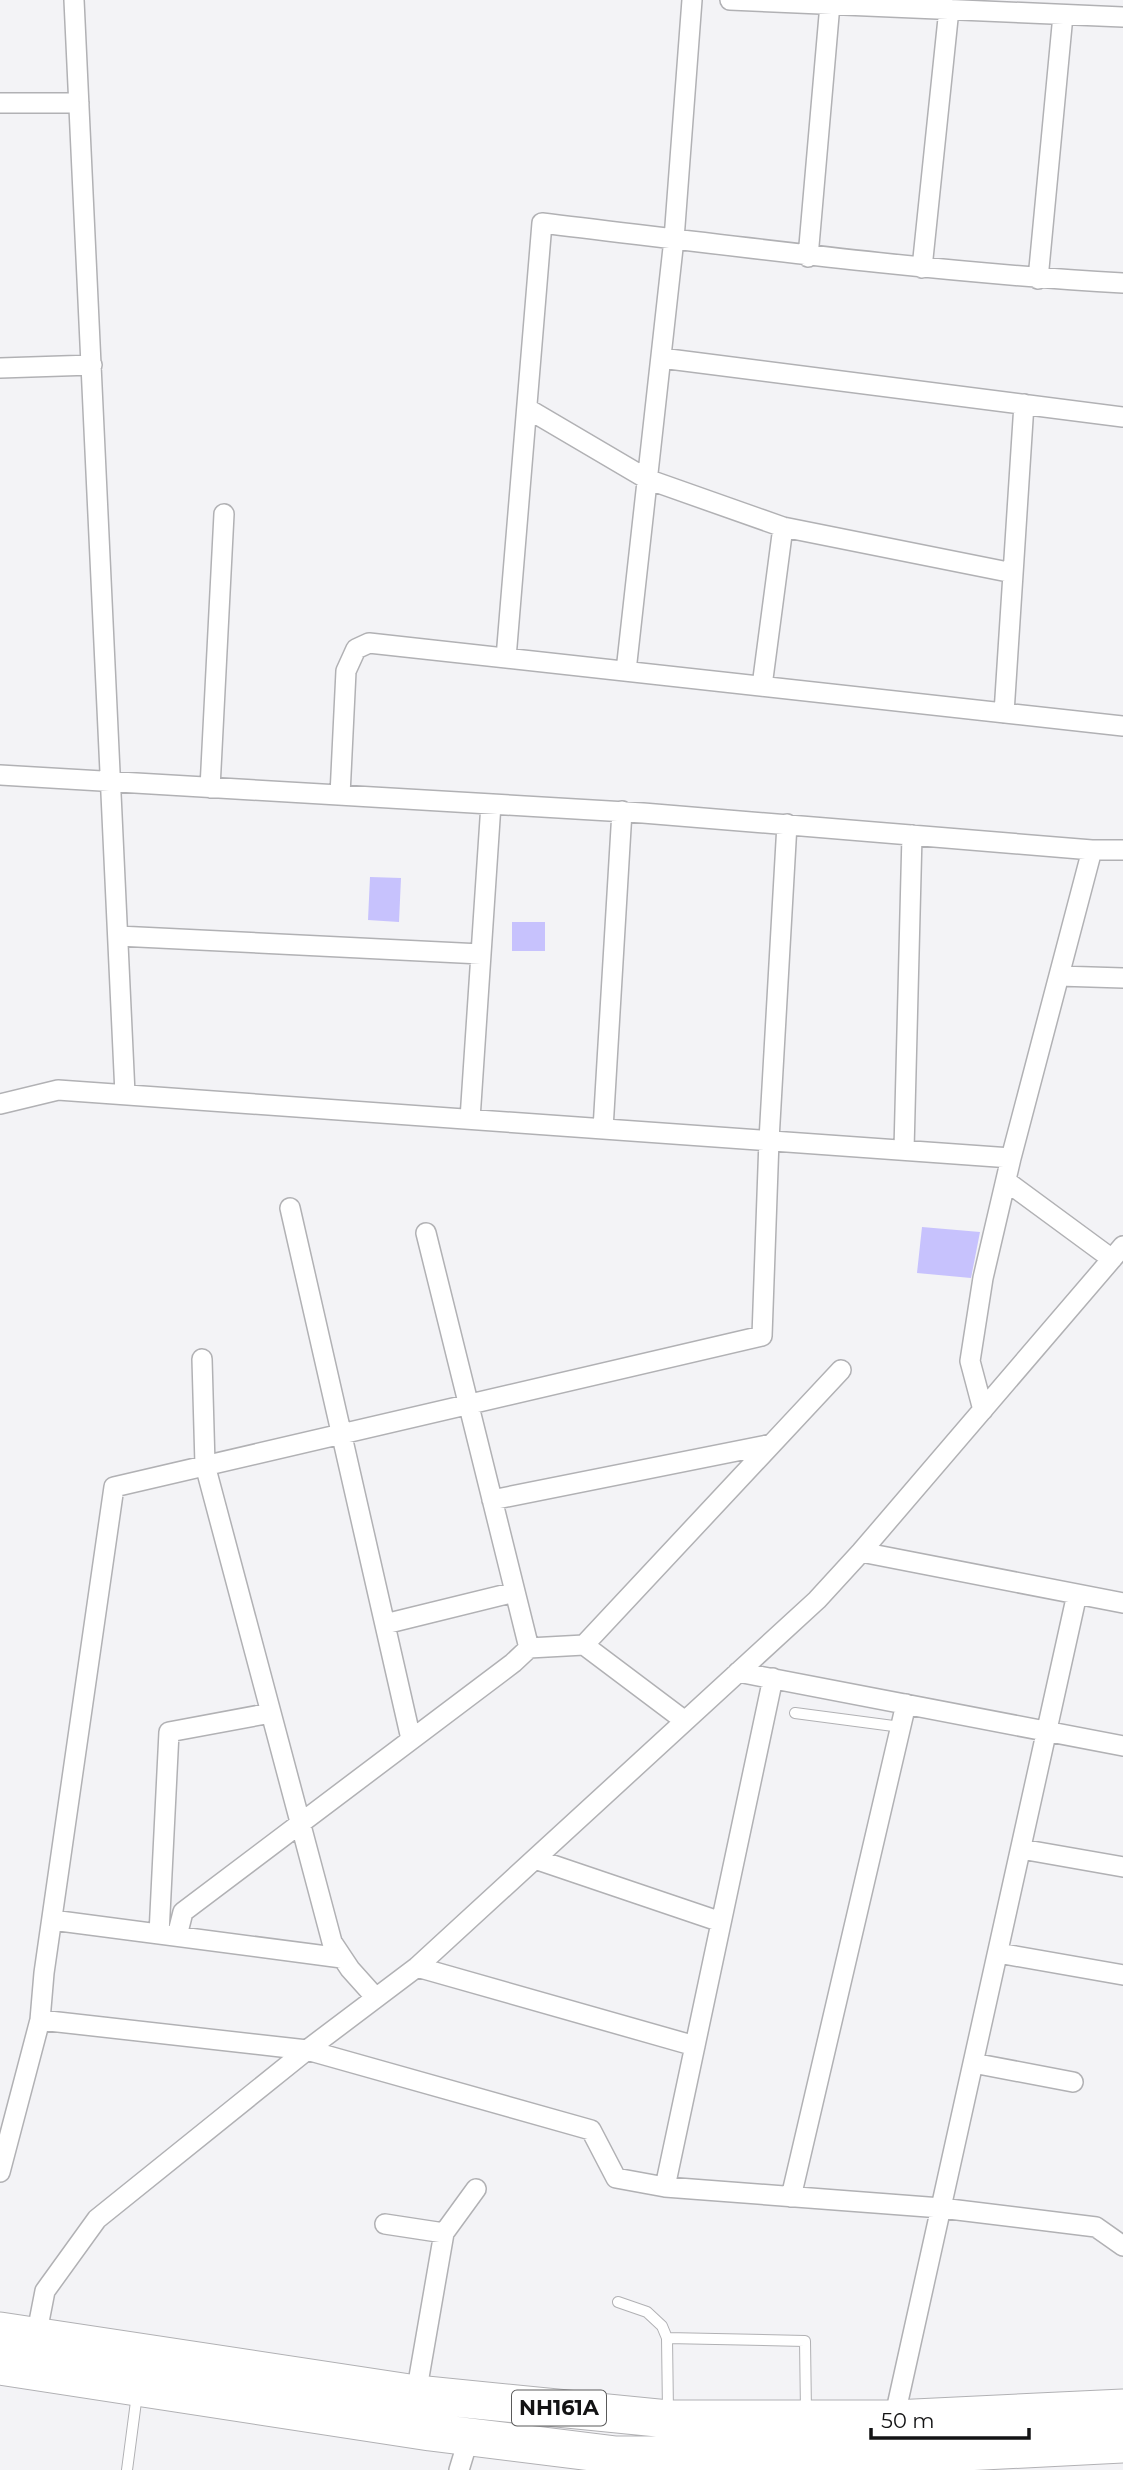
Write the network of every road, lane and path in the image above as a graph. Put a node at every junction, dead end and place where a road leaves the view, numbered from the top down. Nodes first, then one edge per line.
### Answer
1 (75, 0) edge
2 (692, 0) edge
3 (730, 0) edge
4 (830, 5) junction
5 (948, 9) junction
6 (1063, 15) junction
7 (1123, 17) edge
8 (0, 103) edge
9 (79, 103) junction
10 (674, 239) junction
11 (808, 257) junction
12 (922, 268) junction
13 (1038, 278) junction
14 (1123, 283) edge
15 (661, 358) junction
16 (92, 365) junction
17 (0, 368) edge
18 (1024, 404) junction
19 (528, 409) junction
20 (1123, 417) edge
21 (648, 479) junction
22 (224, 514) dead end
23 (783, 527) junction
24 (1013, 573) junction
25 (506, 658) junction
26 (626, 671) junction
27 (762, 686) junction
28 (1004, 713) junction
29 (1123, 726) edge
30 (0, 775) edge
31 (111, 782) junction
32 (210, 788) junction
33 (341, 795) junction
34 (491, 804) junction
35 (622, 811) junction
36 (787, 824) junction
37 (912, 835) junction
38 (1092, 850) junction
39 (1123, 850) edge
40 (118, 936) junction
41 (481, 954) junction
42 (1059, 976) junction
43 (1123, 978) edge
44 (125, 1094) junction
45 (0, 1104) edge
46 (470, 1119) junction
47 (603, 1129) junction
48 (769, 1140) junction
49 (904, 1150) junction
50 (1012, 1158) junction
51 (1006, 1181) junction
52 (290, 1208) dead end
53 (426, 1233) dead end
54 (1118, 1252) edge
55 (202, 1359) dead end
56 (841, 1370) dead end
57 (468, 1403) junction
58 (983, 1410) junction
59 (341, 1433) junction
60 (772, 1444) junction
61 (205, 1465) junction
62 (492, 1500) junction
63 (861, 1552) junction
64 (515, 1592) junction
65 (1077, 1594) junction
66 (1123, 1604) edge
67 (385, 1624) junction
68 (584, 1645) junction
69 (528, 1648) junction
70 (738, 1672) junction
71 (773, 1678) junction
72 (906, 1704) junction
73 (271, 1713) junction
74 (795, 1713) dead end
75 (685, 1721) junction
76 (901, 1727) junction
77 (1047, 1730) junction
78 (411, 1739) junction
79 (1123, 1746) edge
80 (301, 1825) junction
81 (1021, 1849) junction
82 (535, 1859) junction
83 (1123, 1867) edge
84 (52, 1920) junction
85 (721, 1922) junction
86 (168, 1935) junction
87 (998, 1953) junction
88 (342, 1958) junction
89 (417, 1967) junction
90 (1123, 1975) edge
91 (376, 1998) junction
92 (40, 2020) junction
93 (695, 2046) junction
94 (307, 2050) junction
95 (973, 2063) junction
96 (1073, 2082) dead end
97 (0, 2172) edge
98 (665, 2187) junction
99 (476, 2189) dead end
100 (791, 2197) junction
101 (941, 2208) junction
102 (385, 2224) dead end
103 (444, 2233) junction
104 (1123, 2246) edge
105 (618, 2302) dead end
106 (0, 2331) edge
107 (36, 2337) junction
108 (667, 2338) junction
109 (0, 2366) edge
110 (138, 2387) junction
111 (1123, 2408) edge
112 (413, 2411) junction
113 (668, 2419) junction
114 (806, 2437) junction
115 (1123, 2444) edge
116 (888, 2448) edge
117 (464, 2453) edge
118 (561, 2460) edge
119 (1011, 2460) edge
120 (667, 2462) edge
121 (127, 2470) edge

1 - 9 street
2 - 10 street
3 - 4 street
4 - 5 street
4 - 11 street
5 - 6 street
5 - 12 street
6 - 7 street
6 - 13 street
8 - 9 street
9 - 16 street
10 - 11 street
10 - 15 street
10 - 19 street
11 - 12 street
12 - 13 street
13 - 14 street
15 - 18 street
15 - 21 street
16 - 17 street
16 - 31 street
18 - 20 street
18 - 24 street
19 - 21 street
19 - 25 street
21 - 23 street
21 - 26 street
22 - 32 street
23 - 24 street
23 - 27 street
24 - 28 street
25 - 26 street
25 - 33 street
26 - 27 street
27 - 28 street
28 - 29 street
30 - 31 street
31 - 32 street
31 - 40 street
32 - 33 street
33 - 34 street
34 - 35 street
34 - 41 street
35 - 36 street
35 - 47 street
36 - 37 street
36 - 48 street
37 - 38 street
37 - 49 street
38 - 39 street
38 - 42 street
40 - 41 street
40 - 44 street
41 - 46 street
42 - 43 street
42 - 50 street
44 - 45 street
44 - 46 street
46 - 47 street
47 - 48 street
48 - 49 street
48 - 57 street
49 - 50 street
50 - 51 street
51 - 54 street
51 - 58 street
52 - 59 street
53 - 57 street
54 - 58 street
55 - 61 street
56 - 60 street
57 - 59 street
57 - 62 street
58 - 63 street
59 - 61 street
59 - 67 street
60 - 62 street
60 - 68 street
61 - 73 street
61 - 84 street
62 - 64 street
63 - 65 street
63 - 70 street
64 - 67 street
64 - 69 street
65 - 66 street
65 - 77 street
67 - 78 street
68 - 69 street
68 - 75 street
69 - 78 street
70 - 71 street
70 - 75 street
71 - 72 street
71 - 85 street
72 - 76 street
72 - 77 street
73 - 80 street
73 - 86 street
74 - 76 lane
75 - 82 street
76 - 100 street
77 - 79 street
77 - 81 street
78 - 80 street
80 - 86 street
80 - 88 street
81 - 83 street
81 - 87 street
82 - 85 street
82 - 89 street
84 - 86 street
84 - 92 street
85 - 93 street
86 - 88 street
87 - 90 street
87 - 95 street
88 - 91 street
89 - 91 street
89 - 93 street
91 - 94 street
92 - 94 street
92 - 97 street
93 - 98 street
94 - 98 street
94 - 107 street
95 - 96 street
95 - 101 street
98 - 100 street
99 - 103 street
100 - 101 street
101 - 104 street
101 - 116 street
102 - 103 street
103 - 112 street
105 - 108 lane
106 - 107 highway, NH161A
107 - 112 highway, NH161A
108 - 113 lane
108 - 114 lane
109 - 110 highway, NH161A
110 - 112 highway, NH161A
110 - 121 lane
111 - 116 highway, NH161A
112 - 113 highway, NH161A
112 - 117 highway, NH161A
113 - 114 highway, NH161A
113 - 120 street
114 - 116 highway, NH161A
114 - 120 highway, NH161A
115 - 119 highway, NH161A
116 - 119 highway, NH161A
117 - 118 highway, NH161A
118 - 120 highway, NH161A

